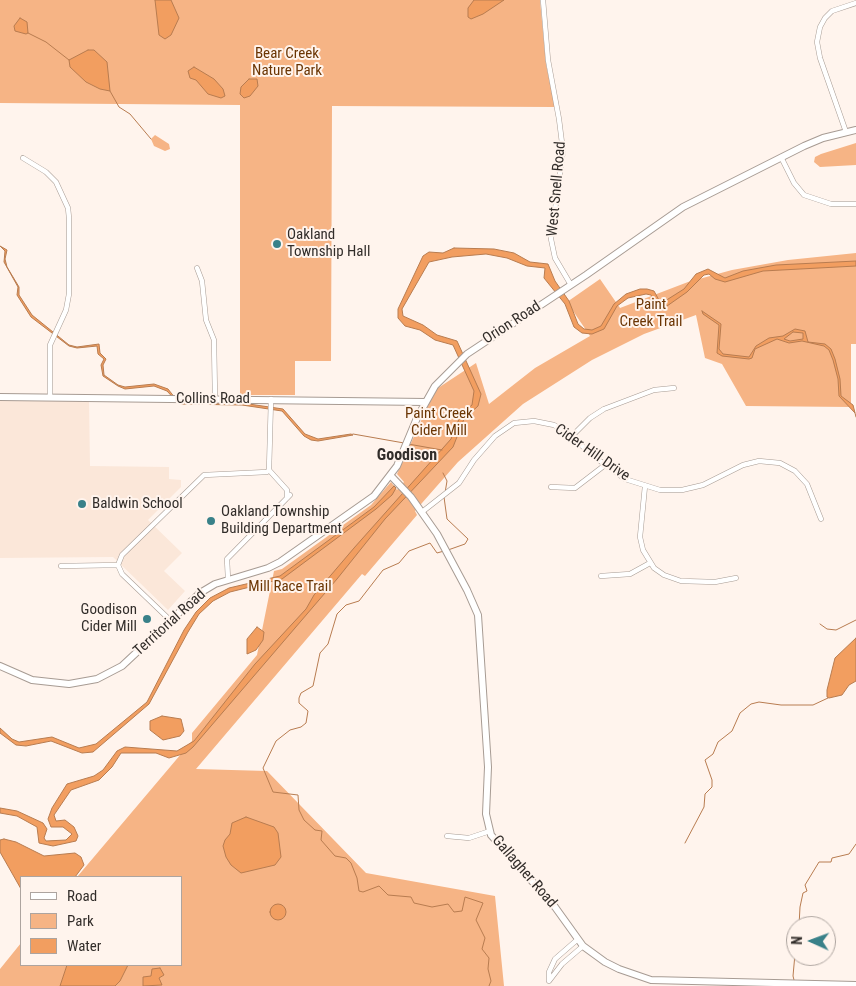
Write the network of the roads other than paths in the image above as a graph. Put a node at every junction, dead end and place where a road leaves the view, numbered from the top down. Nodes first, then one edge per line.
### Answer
1 (543, 0) edge
2 (856, 3) edge
3 (856, 130) edge
4 (846, 132) junction
5 (781, 157) junction
6 (23, 158) dead end
7 (856, 204) edge
8 (197, 268) dead end
9 (571, 285) junction
10 (674, 388) dead end
11 (0, 397) edge
12 (50, 397) junction
13 (215, 398) junction
14 (271, 399) junction
15 (426, 402) junction
16 (571, 437) junction
17 (604, 465) junction
18 (269, 470) junction
19 (391, 476) junction
20 (646, 486) junction
21 (551, 487) dead end
22 (422, 512) junction
23 (821, 519) dead end
24 (650, 563) junction
25 (61, 566) dead end
26 (118, 566) junction
27 (601, 576) dead end
28 (736, 578) dead end
29 (228, 579) junction
30 (170, 620) junction
31 (0, 666) edge
32 (490, 831) junction
33 (447, 836) dead end
34 (578, 940) junction
35 (583, 946) junction
36 (549, 984) edge
37 (856, 985) edge

1 - 9 street, West Snell Road
2 - 4 street
3 - 4 street, Orion Road
4 - 5 street, Orion Road
5 - 7 street
5 - 9 street, Orion Road
6 - 12 street
8 - 13 street
9 - 15 street, Orion Road
10 - 16 street
11 - 12 street, Collins Road
12 - 13 street, Collins Road
13 - 14 street, Collins Road
14 - 15 street, Collins Road
14 - 18 street
15 - 19 street, Orion Road
16 - 17 street, Cider Hill Drive
16 - 22 street, Cider Hill Drive
17 - 20 street, Cider Hill Drive
17 - 21 street
18 - 26 street
18 - 29 street
19 - 22 street, Gallagher Road
19 - 29 street, Orion Road
20 - 23 street, Cider Hill Drive
20 - 24 street
22 - 32 street, Gallagher Road
24 - 27 street
24 - 28 street
25 - 26 street
26 - 30 street
29 - 30 street, Territorial Road
30 - 31 street, Territorial Road
32 - 33 street
32 - 34 street, Gallagher Road
34 - 35 street, Gallagher Road
34 - 36 street
35 - 36 street
35 - 37 street, Gallagher Road

